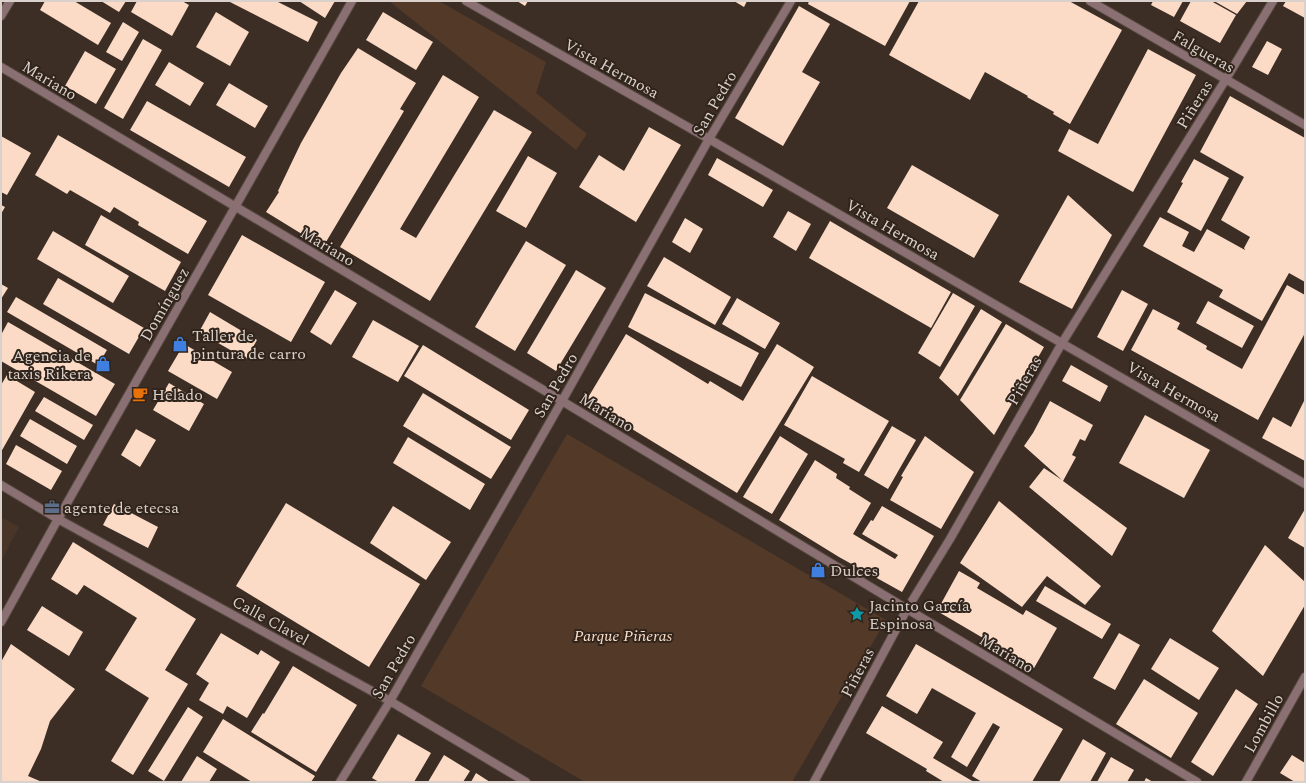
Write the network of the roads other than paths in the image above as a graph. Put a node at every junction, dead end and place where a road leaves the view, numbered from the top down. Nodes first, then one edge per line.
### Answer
1 (10, 1) edge
2 (352, 1) edge
3 (466, 1) edge
4 (791, 1) edge
5 (1090, 1) edge
6 (1273, 1) edge
7 (1, 16) edge
8 (1, 67) edge
9 (1226, 79) junction
10 (1305, 125) edge
11 (709, 139) junction
12 (235, 207) junction
13 (1062, 343) junction
14 (562, 401) junction
15 (1305, 484) edge
16 (1, 486) edge
17 (58, 519) junction
18 (907, 609) junction
19 (1, 622) edge
20 (1305, 677) edge
21 (390, 701) junction
22 (340, 782) edge
23 (526, 782) edge
24 (814, 782) edge
25 (1197, 782) edge
26 (1246, 782) edge

1 - 7 street
2 - 12 street, Domínguez
3 - 11 street, Vista Hermosa
4 - 11 street, San Pedro
5 - 9 street, Falgueras
6 - 9 street, Piñeras
8 - 12 street, Mariano
9 - 10 street, Falgueras
9 - 13 street, Piñeras
11 - 13 street, Vista Hermosa
11 - 14 street, San Pedro
12 - 14 street, Mariano
12 - 17 street, Domínguez
13 - 15 street, Vista Hermosa
13 - 18 street, Piñeras
14 - 18 street, Mariano
14 - 21 street, San Pedro
16 - 17 street, Calle Clavel
17 - 19 street, Domínguez
17 - 21 street, Calle Clavel
18 - 24 street, Piñeras
18 - 25 street, Mariano
20 - 26 street, Lombillo
21 - 22 street, San Pedro
21 - 23 street, Calle Clavel

